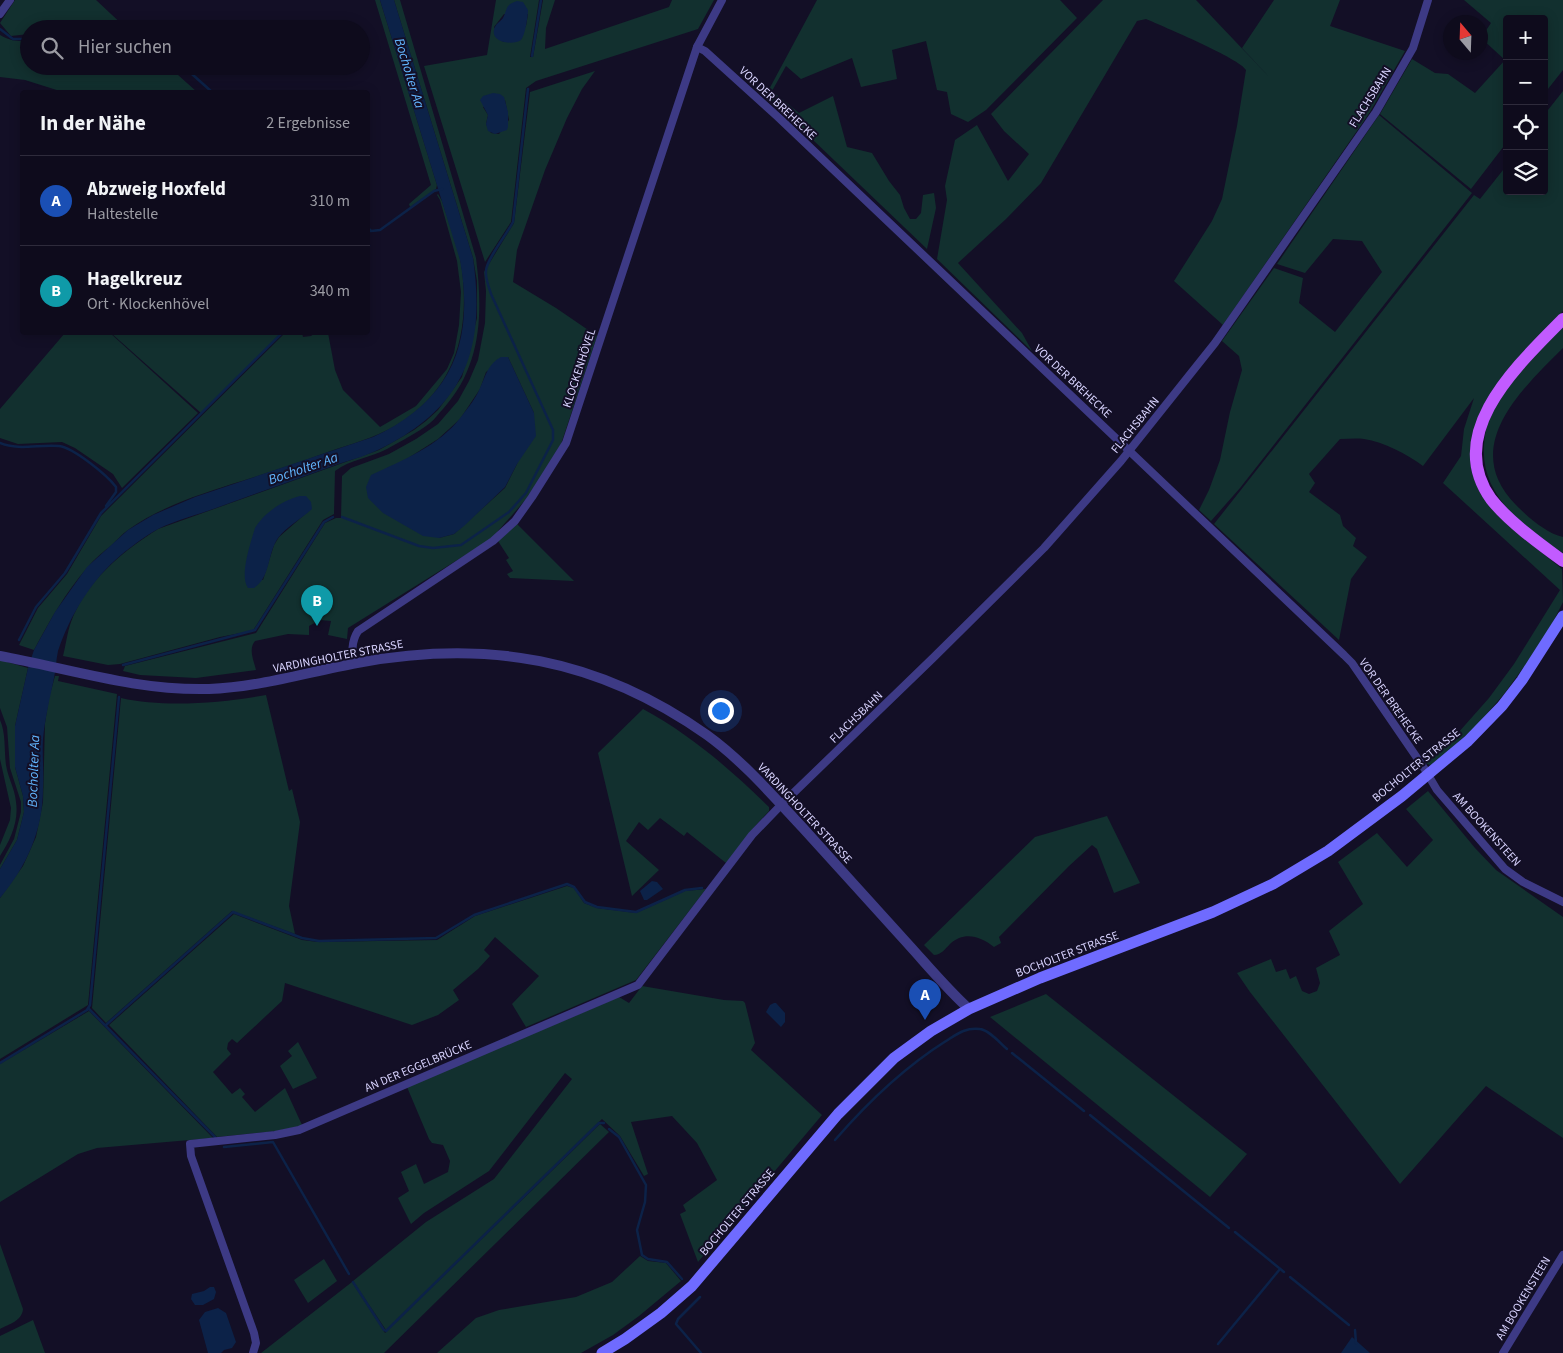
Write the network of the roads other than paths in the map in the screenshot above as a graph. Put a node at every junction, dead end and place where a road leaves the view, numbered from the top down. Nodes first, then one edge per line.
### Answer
1 (10, 0) edge
2 (722, 0) edge
3 (1428, 0) edge
4 (0, 14) edge
5 (697, 47) junction
6 (1563, 319) edge
7 (1130, 450) junction
8 (1563, 561) edge
9 (1563, 616) edge
10 (0, 656) edge
11 (354, 664) junction
12 (1428, 776) junction
13 (781, 804) junction
14 (1563, 902) edge
15 (968, 1009) junction
16 (1563, 1255) edge
17 (253, 1353) edge
18 (602, 1353) edge
19 (1503, 1353) edge

1 - 4 street
2 - 5 street, KLOCKENHÖVEL
3 - 7 street, FLACHSBAHN
5 - 7 street, VOR DER BREHECKE
5 - 11 street, KLOCKENHÖVEL
6 - 8 main road
7 - 12 street, VOR DER BREHECKE
7 - 13 street, FLACHSBAHN
9 - 12 main road, BOCHOLTER STRASSE
10 - 11 street, VARDINGHOLTER STRASSE
11 - 13 street, VARDINGHOLTER STRASSE
12 - 14 street, AM BOOKENSTEEN
12 - 15 main road, BOCHOLTER STRASSE
13 - 15 street, VARDINGHOLTER STRASSE
13 - 17 street, AN DER EGGELBRÜCKE
15 - 18 main road, BOCHOLTER STRASSE
16 - 19 street, AM BOOKENSTEEN

